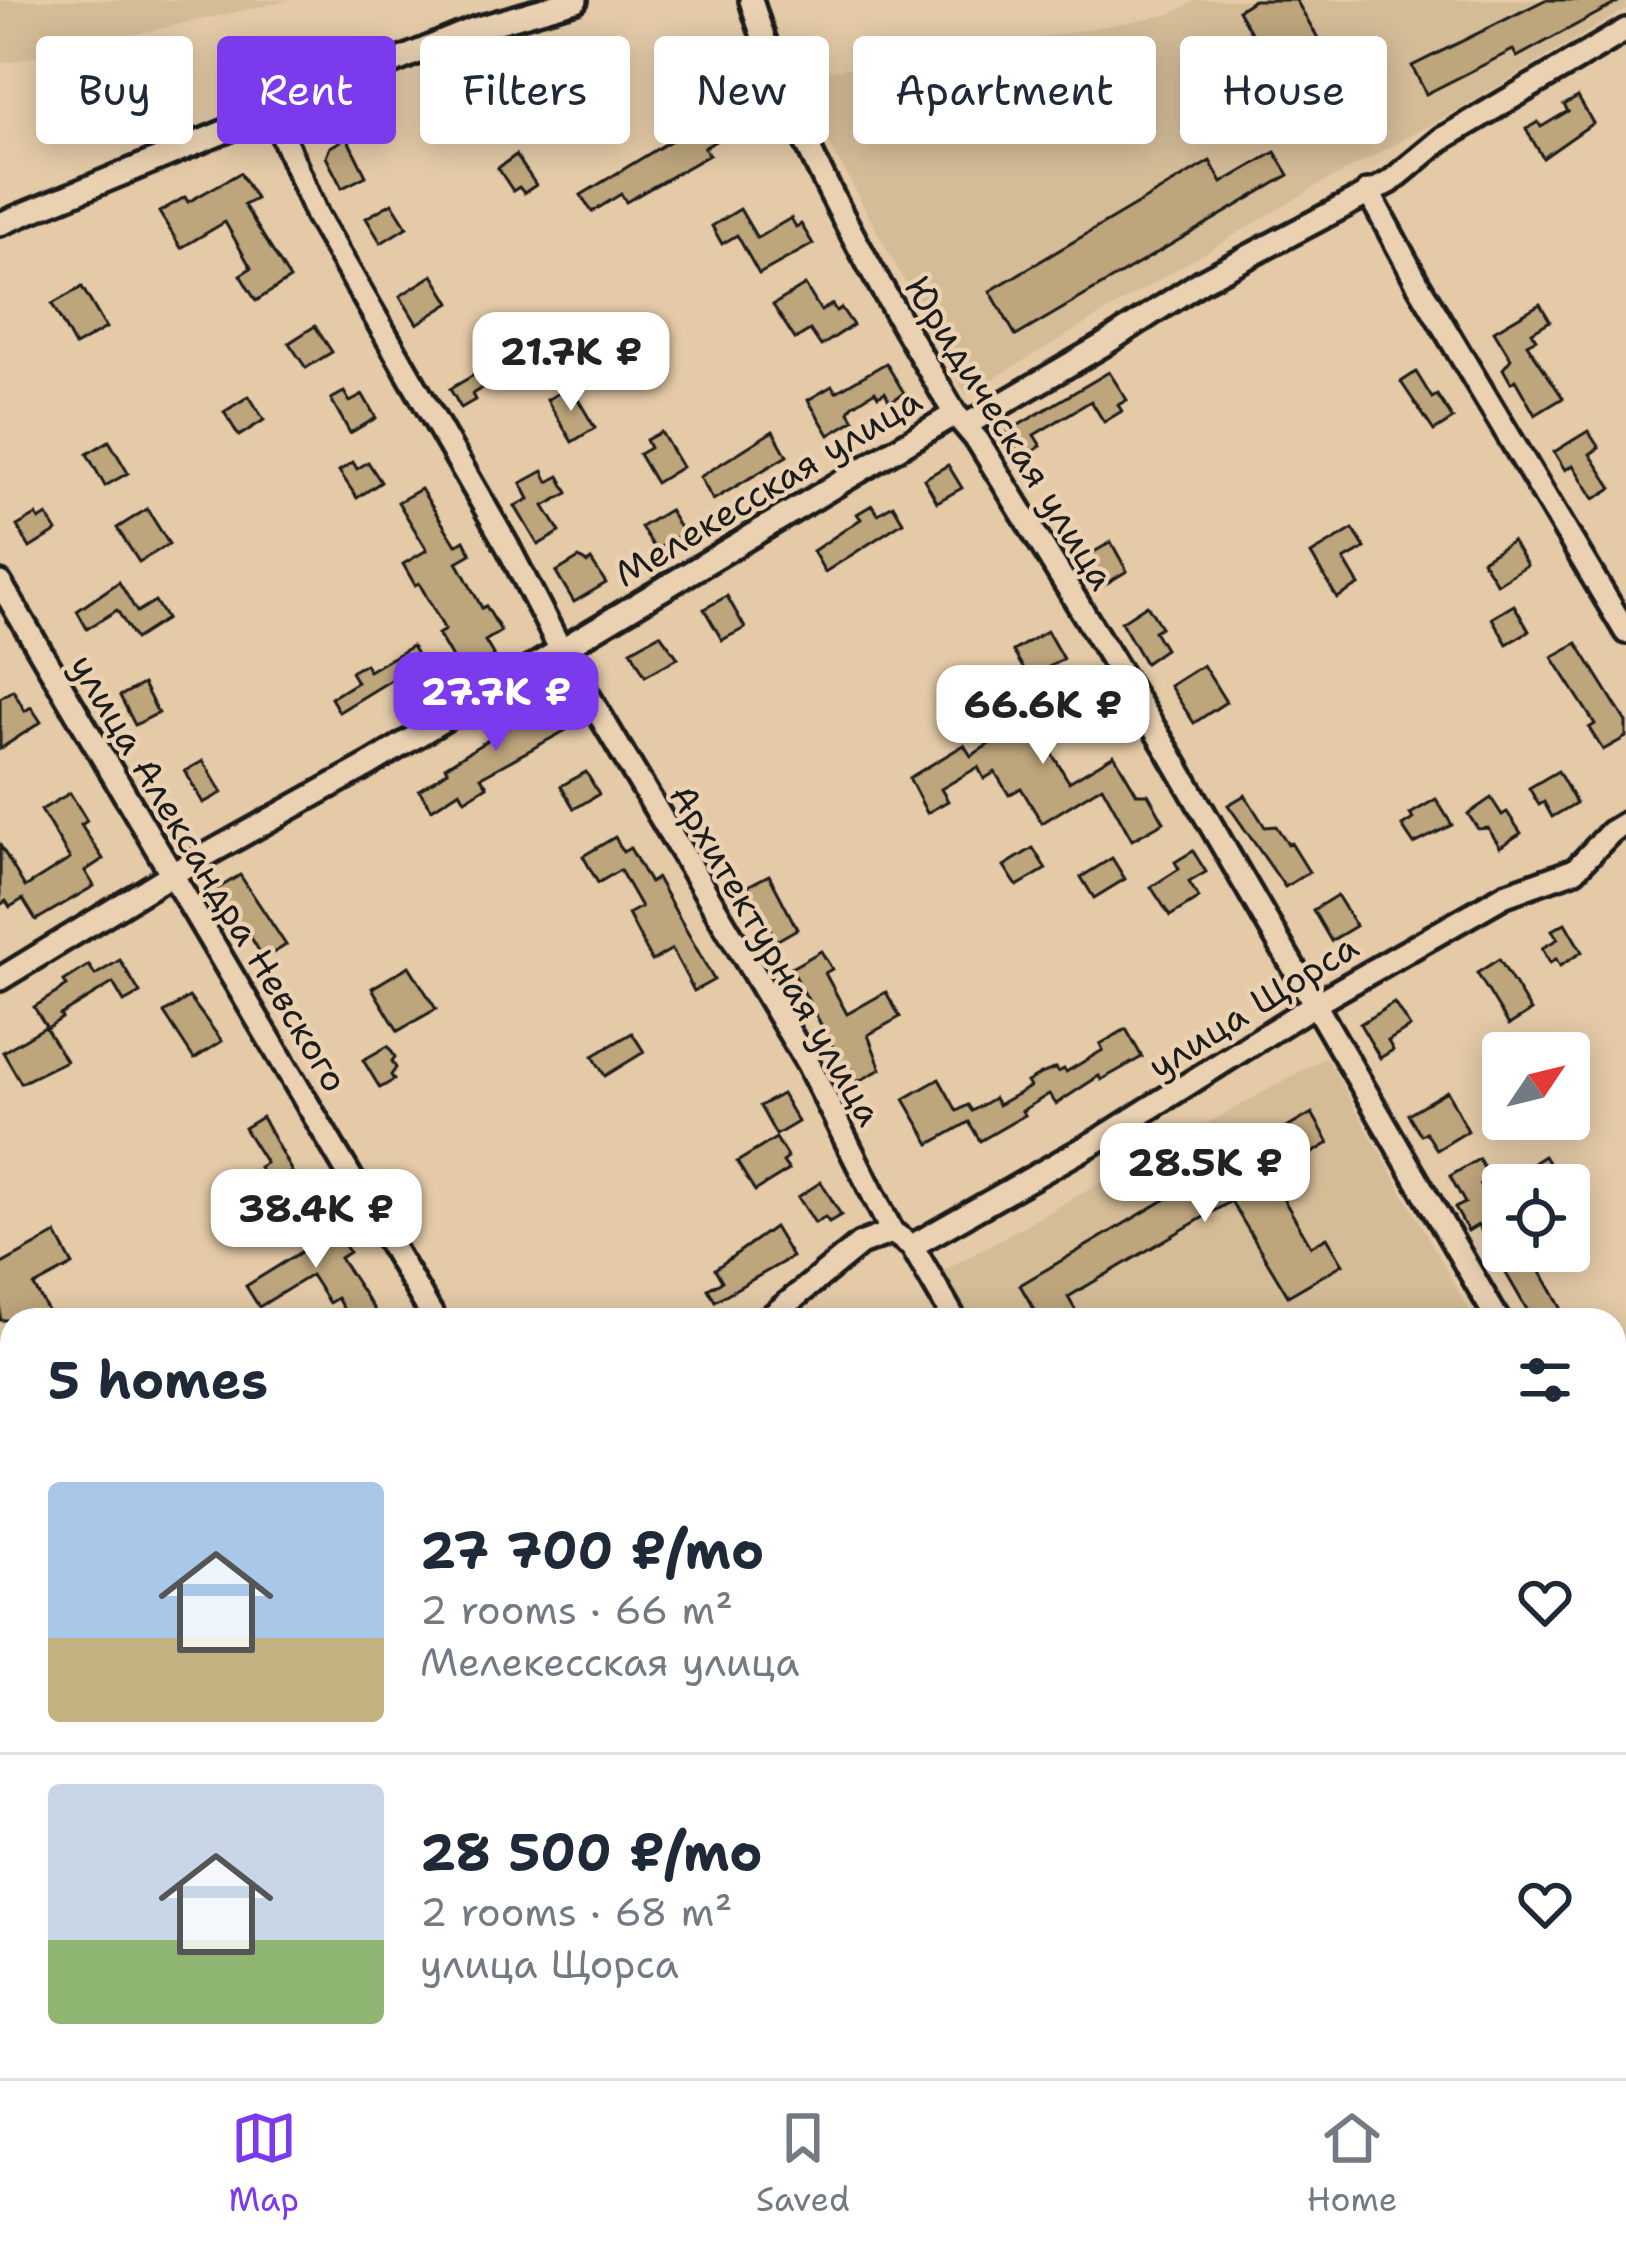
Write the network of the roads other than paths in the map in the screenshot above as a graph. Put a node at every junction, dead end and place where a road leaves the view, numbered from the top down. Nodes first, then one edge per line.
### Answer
1 (576, 0) edge
2 (752, 0) edge
3 (1626, 30) edge
4 (396, 60) edge
5 (217, 134) edge
6 (286, 144) edge
7 (1369, 191) junction
8 (0, 224) edge
9 (960, 420) junction
10 (0, 583) edge
11 (1626, 632) edge
12 (561, 650) junction
13 (1626, 823) edge
14 (172, 874) junction
15 (0, 979) edge
16 (1315, 1004) junction
17 (892, 1232) junction
18 (912, 1246) junction
19 (428, 1308) edge
20 (782, 1308) edge
21 (948, 1308) edge
22 (1491, 1308) edge

1 - 4 street
2 - 9 street, Юридическая улица
3 - 7 street, Мелекесская улица
5 - 8 street
6 - 12 street, Архитектурная улица
7 - 9 street, Мелекесская улица
7 - 11 street
9 - 12 street, Мелекесская улица
9 - 16 street, Юридическая улица
10 - 14 street, улица Александра Невского
12 - 14 street, Мелекесская улица
12 - 17 street, Архитектурная улица
13 - 16 street, улица Щорса
14 - 15 street, Мелекесская улица
14 - 19 street, улица Александра Невского
16 - 18 street, улица Щорса
16 - 22 street, Юридическая улица
17 - 18 street, Архитектурная улица
17 - 20 street
18 - 21 street, Архитектурная улица

